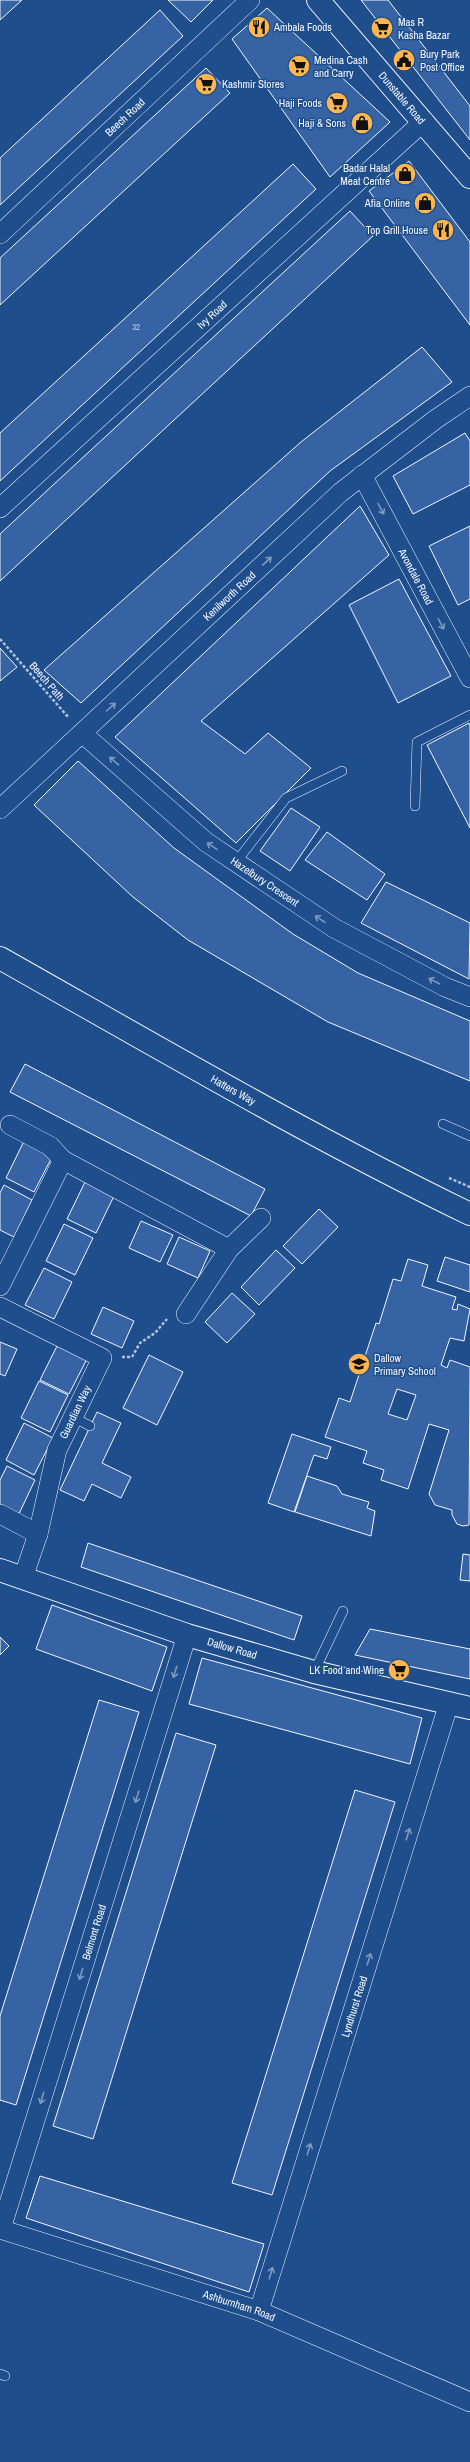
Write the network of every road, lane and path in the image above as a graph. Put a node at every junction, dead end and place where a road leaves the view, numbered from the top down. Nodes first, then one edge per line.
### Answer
1 (250, 0) edge
2 (318, 0) edge
3 (424, 121) junction
4 (470, 178) edge
5 (0, 234) edge
6 (470, 396) edge
7 (362, 475) junction
8 (0, 508) edge
9 (0, 639) edge
10 (470, 678) edge
11 (470, 715) edge
12 (82, 733) junction
13 (342, 771) dead end
14 (415, 806) dead end
15 (0, 808) edge
16 (236, 862) junction
17 (0, 958) edge
18 (470, 997) edge
19 (443, 1124) dead end
20 (10, 1125) dead end
21 (470, 1136) edge
22 (63, 1160) junction
23 (470, 1214) edge
24 (261, 1218) dead end
25 (229, 1249) junction
26 (0, 1286) edge
27 (0, 1307) edge
28 (186, 1314) joint
29 (102, 1358) junction
30 (73, 1417) junction
31 (90, 1426) dead end
32 (0, 1514) edge
33 (38, 1534) junction
34 (1, 1572) edge
35 (23, 1578) junction
36 (343, 1610) dead end
37 (187, 1635) junction
38 (314, 1672) junction
39 (460, 1705) edge
40 (1, 2229) edge
41 (259, 2311) junction
42 (470, 2402) edge

1 - 5 street, Beech Road
2 - 3 main road, Dunstable Road
3 - 4 main road, Dunstable Road
3 - 8 street, Ivy Road
6 - 7 street, Kenilworth Road
7 -> 10 street, Avondale Road
12 -> 7 street, Kenilworth Road
9 - 12 path, Beech Path
11 - 14 lane
12 - 15 street, Kenilworth Road
16 -> 12 street, Hazelbury Crescent
13 - 16 lane
18 -> 16 street, Hazelbury Crescent
17 - 23 main road, Hatters Way
19 - 21 lane
20 - 22 street
22 - 25 street
22 - 26 street
24 - 25 street
25 - 28 street
27 - 29 street
28 - 29 path
29 - 30 street, Guardian Way
30 - 31 lane
30 - 33 street, Guardian Way
32 - 33 street
33 - 35 street, Guardian Way
34 - 35 main road, Dallow Road
35 - 37 main road, Dallow Road
36 - 38 lane
37 - 38 main road, Dallow Road
37 -> 40 street, Belmont Road
38 - 39 main road, Dallow Road
41 -> 39 street, Lyndhurst Road
40 - 41 street, Ashburnham Road
41 - 42 street, Ashburnham Road

